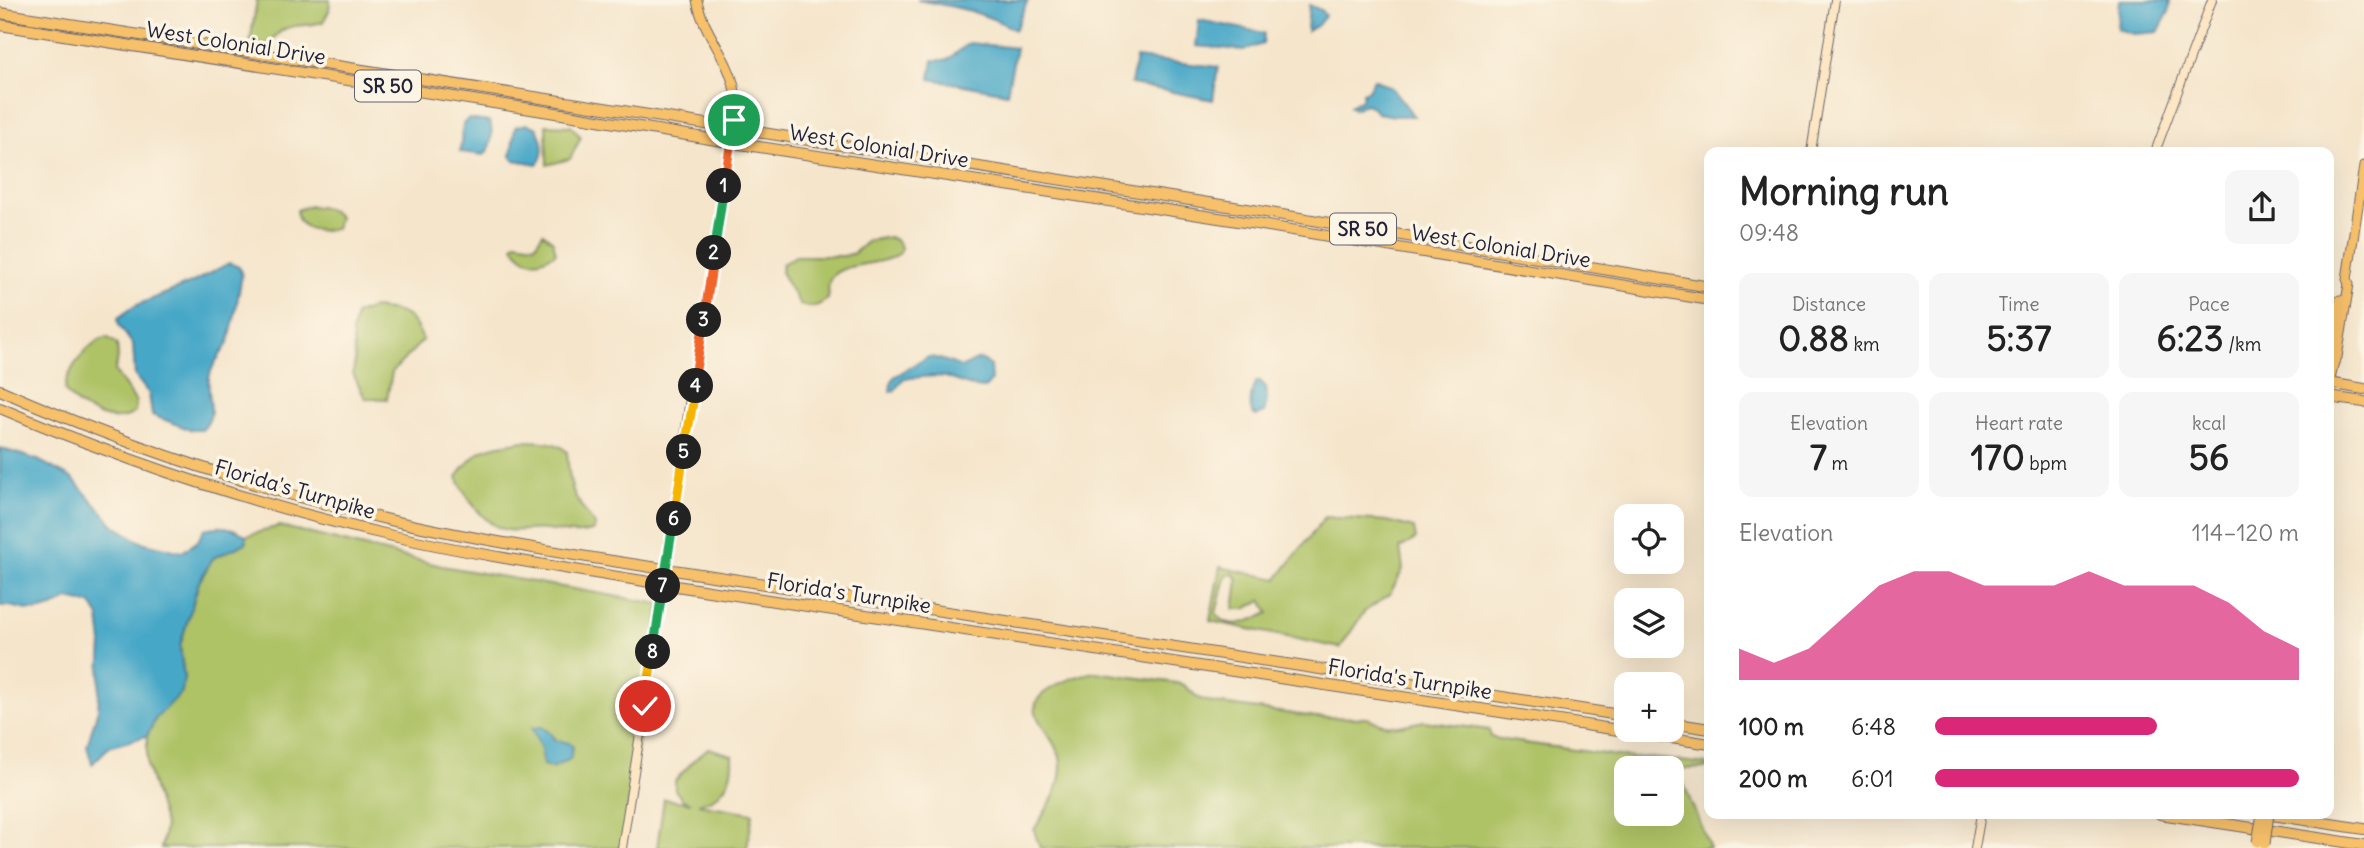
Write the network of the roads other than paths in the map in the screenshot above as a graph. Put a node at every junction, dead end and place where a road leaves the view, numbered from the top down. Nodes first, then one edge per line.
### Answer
1 (697, 0) edge
2 (1835, 0) edge
3 (2212, 0) edge
4 (0, 13) edge
5 (0, 25) edge
6 (733, 129) junction
7 (730, 142) junction
8 (1812, 147) edge
9 (2157, 147) edge
10 (2364, 166) edge
11 (991, 169) junction
12 (1012, 172) junction
13 (943, 175) junction
14 (985, 181) junction
15 (1253, 210) junction
16 (1238, 221) junction
17 (1328, 223) junction
18 (1279, 228) junction
19 (1512, 253) junction
20 (1544, 259) junction
21 (1472, 261) junction
22 (1506, 266) junction
23 (1691, 284) junction
24 (1704, 286) edge
25 (1659, 291) junction
26 (1704, 299) edge
27 (2334, 362) edge
28 (2334, 385) edge
29 (2364, 389) edge
30 (0, 390) edge
31 (2334, 398) edge
32 (2364, 402) edge
33 (0, 408) edge
34 (1614, 714) edge
35 (1684, 725) edge
36 (1704, 728) edge
37 (1704, 743) edge
38 (1980, 819) edge
39 (2193, 819) edge
40 (2264, 819) edge
41 (2298, 819) edge
42 (2364, 829) edge
43 (2364, 845) edge
44 (2261, 846) edge
45 (622, 848) edge
46 (1975, 848) edge

1 - 6 main road
2 - 8 main road
3 - 9 main road
4 - 6 highway, West Colonial Drive / SR 50
5 - 7 highway, West Colonial Drive / SR 50
6 - 7 main road
6 - 11 highway, West Colonial Drive / SR 50
7 - 13 highway, West Colonial Drive / SR 50
7 - 45 main road
10 - 27 main road
11 - 12 highway, West Colonial Drive / SR 50
11 - 13 highway
12 - 14 highway
12 - 15 highway, West Colonial Drive / SR 50
13 - 14 highway, West Colonial Drive / SR 50
14 - 16 highway, West Colonial Drive / SR 50
15 - 16 highway
15 - 17 highway, West Colonial Drive / SR 50
16 - 18 highway, West Colonial Drive / SR 50
17 - 18 highway
17 - 19 highway, West Colonial Drive / SR 50
18 - 21 highway, West Colonial Drive / SR 50
19 - 20 highway, West Colonial Drive / SR 50
19 - 21 highway
20 - 22 highway
20 - 23 highway, West Colonial Drive / SR 50
21 - 22 highway, West Colonial Drive / SR 50
22 - 25 highway, West Colonial Drive / SR 50
23 - 24 highway, West Colonial Drive / SR 50
23 - 25 highway
25 - 26 highway, West Colonial Drive / SR 50
28 - 29 highway
30 - 34 highway, Florida's Turnpike, bridge
31 - 32 highway
33 - 37 highway, Florida's Turnpike, bridge
35 - 36 highway
38 - 46 main road
39 - 43 highway
40 - 44 main road, bridge
41 - 42 highway

